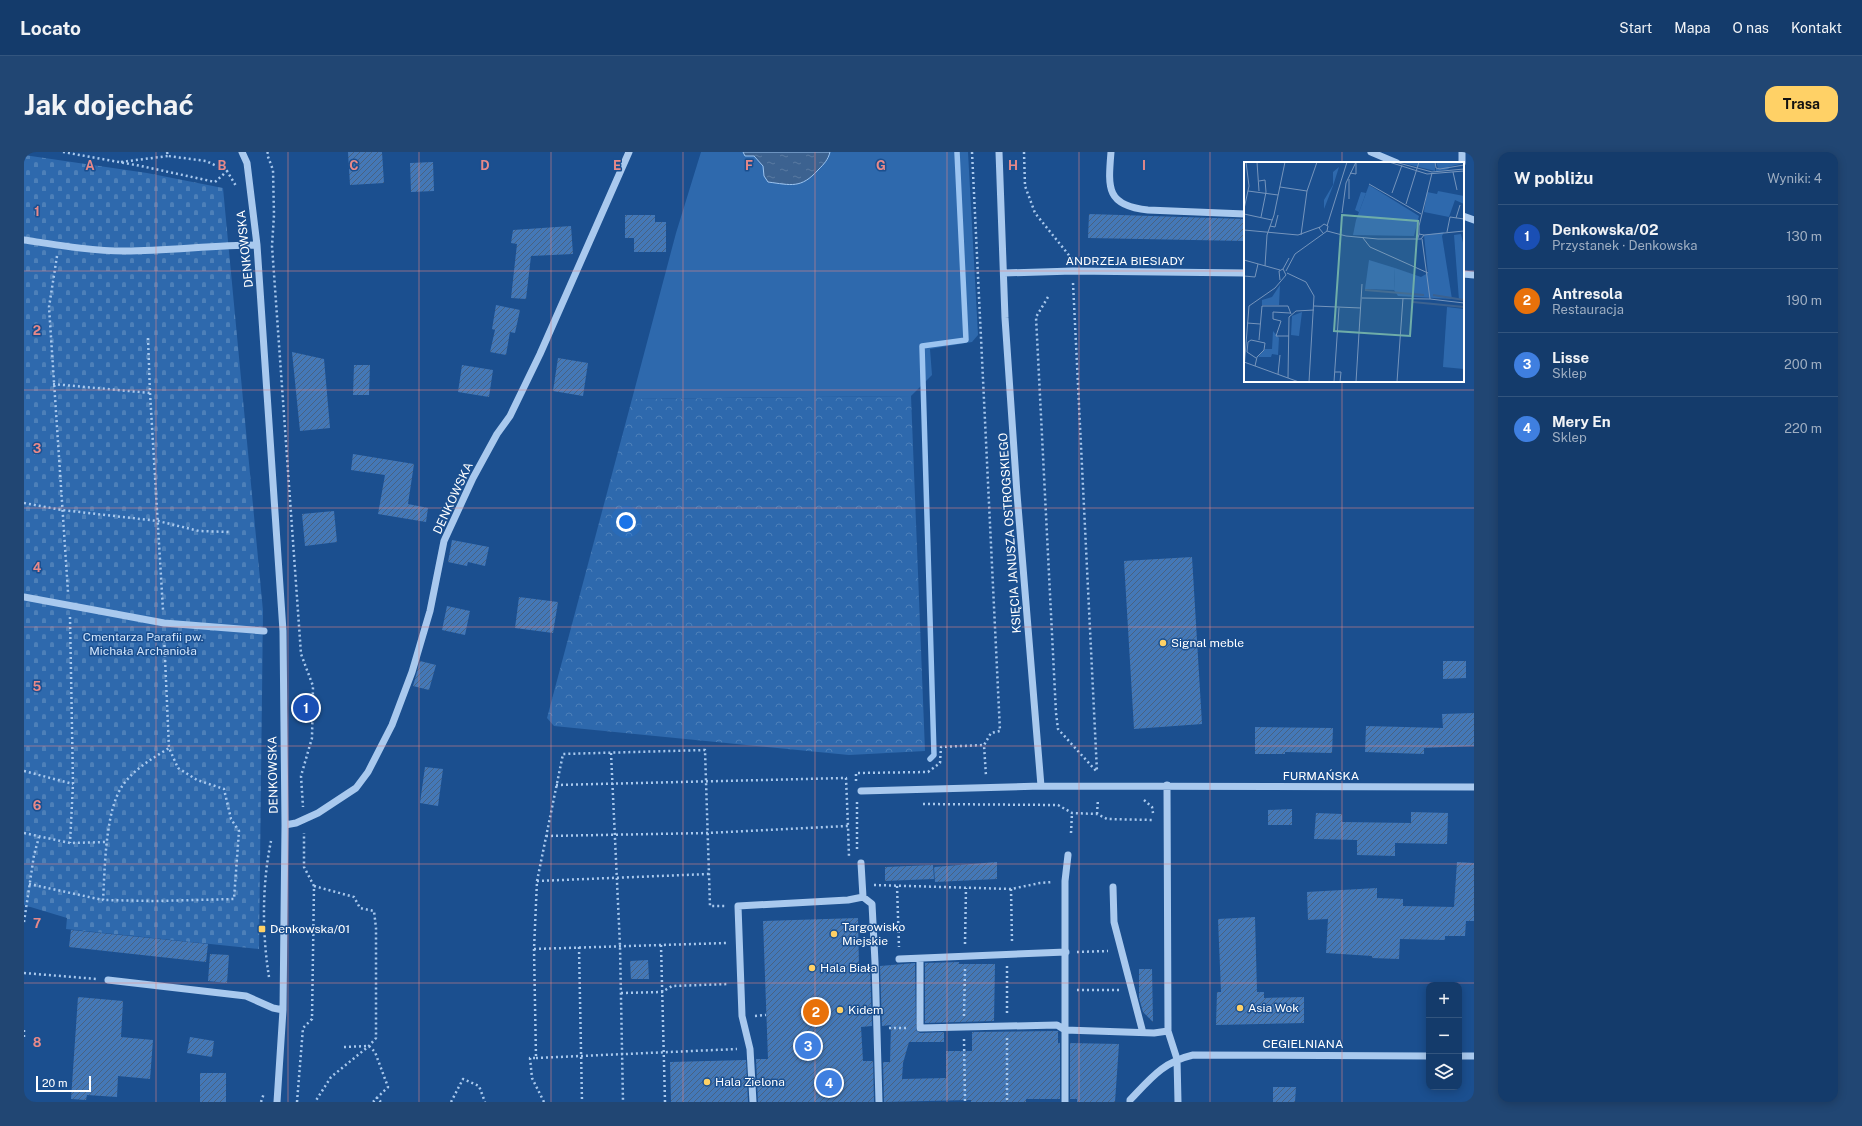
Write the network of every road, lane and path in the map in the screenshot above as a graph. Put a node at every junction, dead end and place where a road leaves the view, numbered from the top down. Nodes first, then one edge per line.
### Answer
1 (63, 152) edge
2 (167, 152) edge
3 (242, 152) edge
4 (268, 152) edge
5 (629, 152) edge
6 (972, 152) edge
7 (999, 152) edge
8 (1024, 152) edge
9 (1111, 152) edge
10 (1371, 152) edge
11 (168, 156) junction
12 (116, 162) junction
13 (1395, 162) edge
14 (227, 171) junction
15 (240, 192) dead end
16 (1244, 214) edge
17 (1464, 216) edge
18 (1474, 220) edge
19 (24, 240) edge
20 (257, 245) junction
21 (58, 246) junction
22 (1073, 260) dead end
23 (1004, 273) junction
24 (1244, 273) edge
25 (1464, 274) edge
26 (1474, 275) edge
27 (1072, 295) dead end
28 (1048, 297) dead end
29 (148, 338) dead end
30 (53, 384) junction
31 (150, 393) junction
32 (24, 503) edge
33 (62, 510) junction
34 (158, 521) junction
35 (229, 532) dead end
36 (24, 596) edge
37 (69, 605) junction
38 (164, 623) junction
39 (264, 631) dead end
40 (169, 748) junction
41 (612, 753) junction
42 (24, 771) edge
43 (1097, 772) junction
44 (706, 782) junction
45 (73, 784) junction
46 (613, 784) junction
47 (556, 785) junction
48 (1041, 786) junction
49 (1099, 786) junction
50 (1167, 786) junction
51 (986, 787) junction
52 (1474, 787) edge
53 (861, 791) dead end
54 (916, 804) dead end
55 (985, 805) junction
56 (1072, 813) junction
57 (1097, 814) junction
58 (304, 819) junction
59 (1153, 820) dead end
60 (285, 825) junction
61 (848, 826) junction
62 (24, 833) edge
63 (708, 833) junction
64 (1071, 833) dead end
65 (614, 835) junction
66 (546, 836) junction
67 (39, 837) junction
68 (271, 838) dead end
69 (70, 842) junction
70 (107, 842) junction
71 (1068, 855) dead end
72 (861, 866) joint
73 (709, 874) junction
74 (616, 877) junction
75 (537, 881) junction
76 (1065, 881) junction
77 (30, 884) junction
78 (314, 886) junction
79 (897, 886) junction
80 (1113, 887) dead end
81 (966, 888) junction
82 (1011, 889) junction
83 (24, 893) edge
84 (28, 894) junction
85 (863, 897) junction
86 (103, 900) junction
87 (738, 906) junction
88 (25, 913) edge
89 (24, 922) edge
90 (740, 942) junction
91 (661, 945) junction
92 (620, 946) junction
93 (578, 947) junction
94 (534, 949) junction
95 (1120, 950) junction
96 (1066, 952) junction
97 (1012, 956) junction
98 (965, 957) junction
99 (920, 959) junction
100 (899, 960) joint
101 (24, 973) edge
102 (270, 978) dead end
103 (108, 980) joint
104 (741, 984) junction
105 (1131, 989) junction
106 (1066, 991) junction
107 (662, 992) junction
108 (621, 993) junction
109 (283, 1010) junction
110 (1006, 1026) junction
111 (964, 1027) junction
112 (876, 1028) junction
113 (920, 1028) junction
114 (24, 1030) edge
115 (1066, 1030) junction
116 (1168, 1031) junction
117 (1143, 1033) junction
118 (24, 1038) edge
119 (369, 1046) junction
120 (344, 1047) dead end
121 (750, 1049) junction
122 (664, 1052) junction
123 (622, 1054) junction
124 (581, 1056) junction
125 (1426, 1056) edge
126 (1462, 1056) edge
127 (1474, 1056) edge
128 (536, 1058) junction
129 (1177, 1059) junction
130 (265, 1087) dead end
131 (376, 1097) junction
132 (261, 1102) edge
133 (277, 1102) edge
134 (297, 1102) edge
135 (315, 1102) edge
136 (373, 1102) edge
137 (381, 1102) edge
138 (452, 1102) edge
139 (485, 1102) edge
140 (544, 1102) edge
141 (582, 1102) edge
142 (623, 1102) edge
143 (665, 1102) edge
144 (753, 1102) edge
145 (879, 1102) edge
146 (965, 1102) edge
147 (1007, 1102) edge
148 (1066, 1102) edge
149 (1130, 1102) edge
150 (1178, 1102) edge

1 - 12 path
2 - 11 path
3 - 20 street, DENKOWSKA
4 - 58 path
5 - 58 street, DENKOWSKA
6 - 51 path
7 - 23 street, KSIĘCIA JANUSZA OSTROGSKIEGO
8 - 22 path
9 - 16 street
10 - 13 street
11 - 12 path
11 - 14 path
12 - 14 path
14 - 15 path
17 - 18 street
19 - 21 street
20 - 21 street
20 - 60 street, DENKOWSKA
21 - 30 path
23 - 24 street, ANDRZEJA BIESIADY
23 - 48 street, KSIĘCIA JANUSZA OSTROGSKIEGO
25 - 26 street
27 - 43 path
28 - 43 path
29 - 31 path
30 - 31 path
30 - 33 path
31 - 34 path
32 - 33 path
33 - 34 path
33 - 37 path
34 - 35 path
34 - 38 path
36 - 37 street
37 - 38 street
37 - 45 path
38 - 39 street
38 - 40 path
40 - 70 path
40 - 86 path
41 - 44 path
41 - 46 path
41 - 47 path
42 - 45 path
43 - 49 path
44 - 46 path
44 - 61 path
44 - 63 path
45 - 69 path
46 - 47 path
46 - 65 path
47 - 66 path
48 - 49 street
48 - 51 street
49 - 50 street
49 - 57 path
50 - 52 street, FURMAŃSKA
50 - 116 street
51 - 53 street
51 - 55 path
54 - 55 path
55 - 56 path
56 - 57 path
56 - 64 path
57 - 59 path
58 - 60 street, DENKOWSKA
58 - 78 path
60 - 109 street, DENKOWSKA
61 - 63 path
61 - 72 path
62 - 67 path
63 - 65 path
63 - 73 path
65 - 66 path
65 - 74 path
66 - 75 path
67 - 69 path
67 - 77 path
68 - 102 path
69 - 70 path
70 - 86 path
71 - 76 street
72 - 85 street
73 - 74 path
73 - 87 path
74 - 75 path
74 - 92 path
75 - 94 path
76 - 82 path
76 - 96 street
77 - 84 path
77 - 86 path
78 - 119 path
78 - 134 path
79 - 81 path
79 - 85 path
79 - 100 path
80 - 95 street
81 - 82 path
81 - 98 path
82 - 97 path
83 - 84 path
84 - 88 path
85 - 87 street
85 - 112 street
87 - 90 street
88 - 89 path
90 - 91 path
90 - 104 street
91 - 92 path
91 - 107 path
92 - 93 path
92 - 108 path
93 - 94 path
93 - 124 path
94 - 128 path
95 - 96 path
95 - 105 street
96 - 97 street
96 - 106 street
97 - 98 street
97 - 110 path
98 - 99 street
98 - 111 path
99 - 100 street
99 - 113 street
101 - 103 path
103 - 109 street
104 - 107 path
104 - 121 street
105 - 106 path
105 - 117 street
106 - 115 street
107 - 108 path
107 - 122 path
108 - 123 path
109 - 133 street, DENKOWSKA
110 - 111 street
110 - 115 street
110 - 147 path
111 - 113 street
111 - 146 path
112 - 113 path
112 - 145 street
114 - 118 path
115 - 117 street
115 - 148 street
116 - 117 street
116 - 129 street
119 - 120 path
119 - 131 path
119 - 135 path
121 - 122 path
121 - 144 street
122 - 123 path
122 - 143 path
123 - 124 path
123 - 142 path
124 - 128 path
124 - 141 path
125 - 129 street, CEGIELNIANA
126 - 127 street
128 - 140 path
129 - 149 street, CEGIELNIANA
129 - 150 street
130 - 132 path
131 - 136 path
131 - 137 path
138 - 139 path

